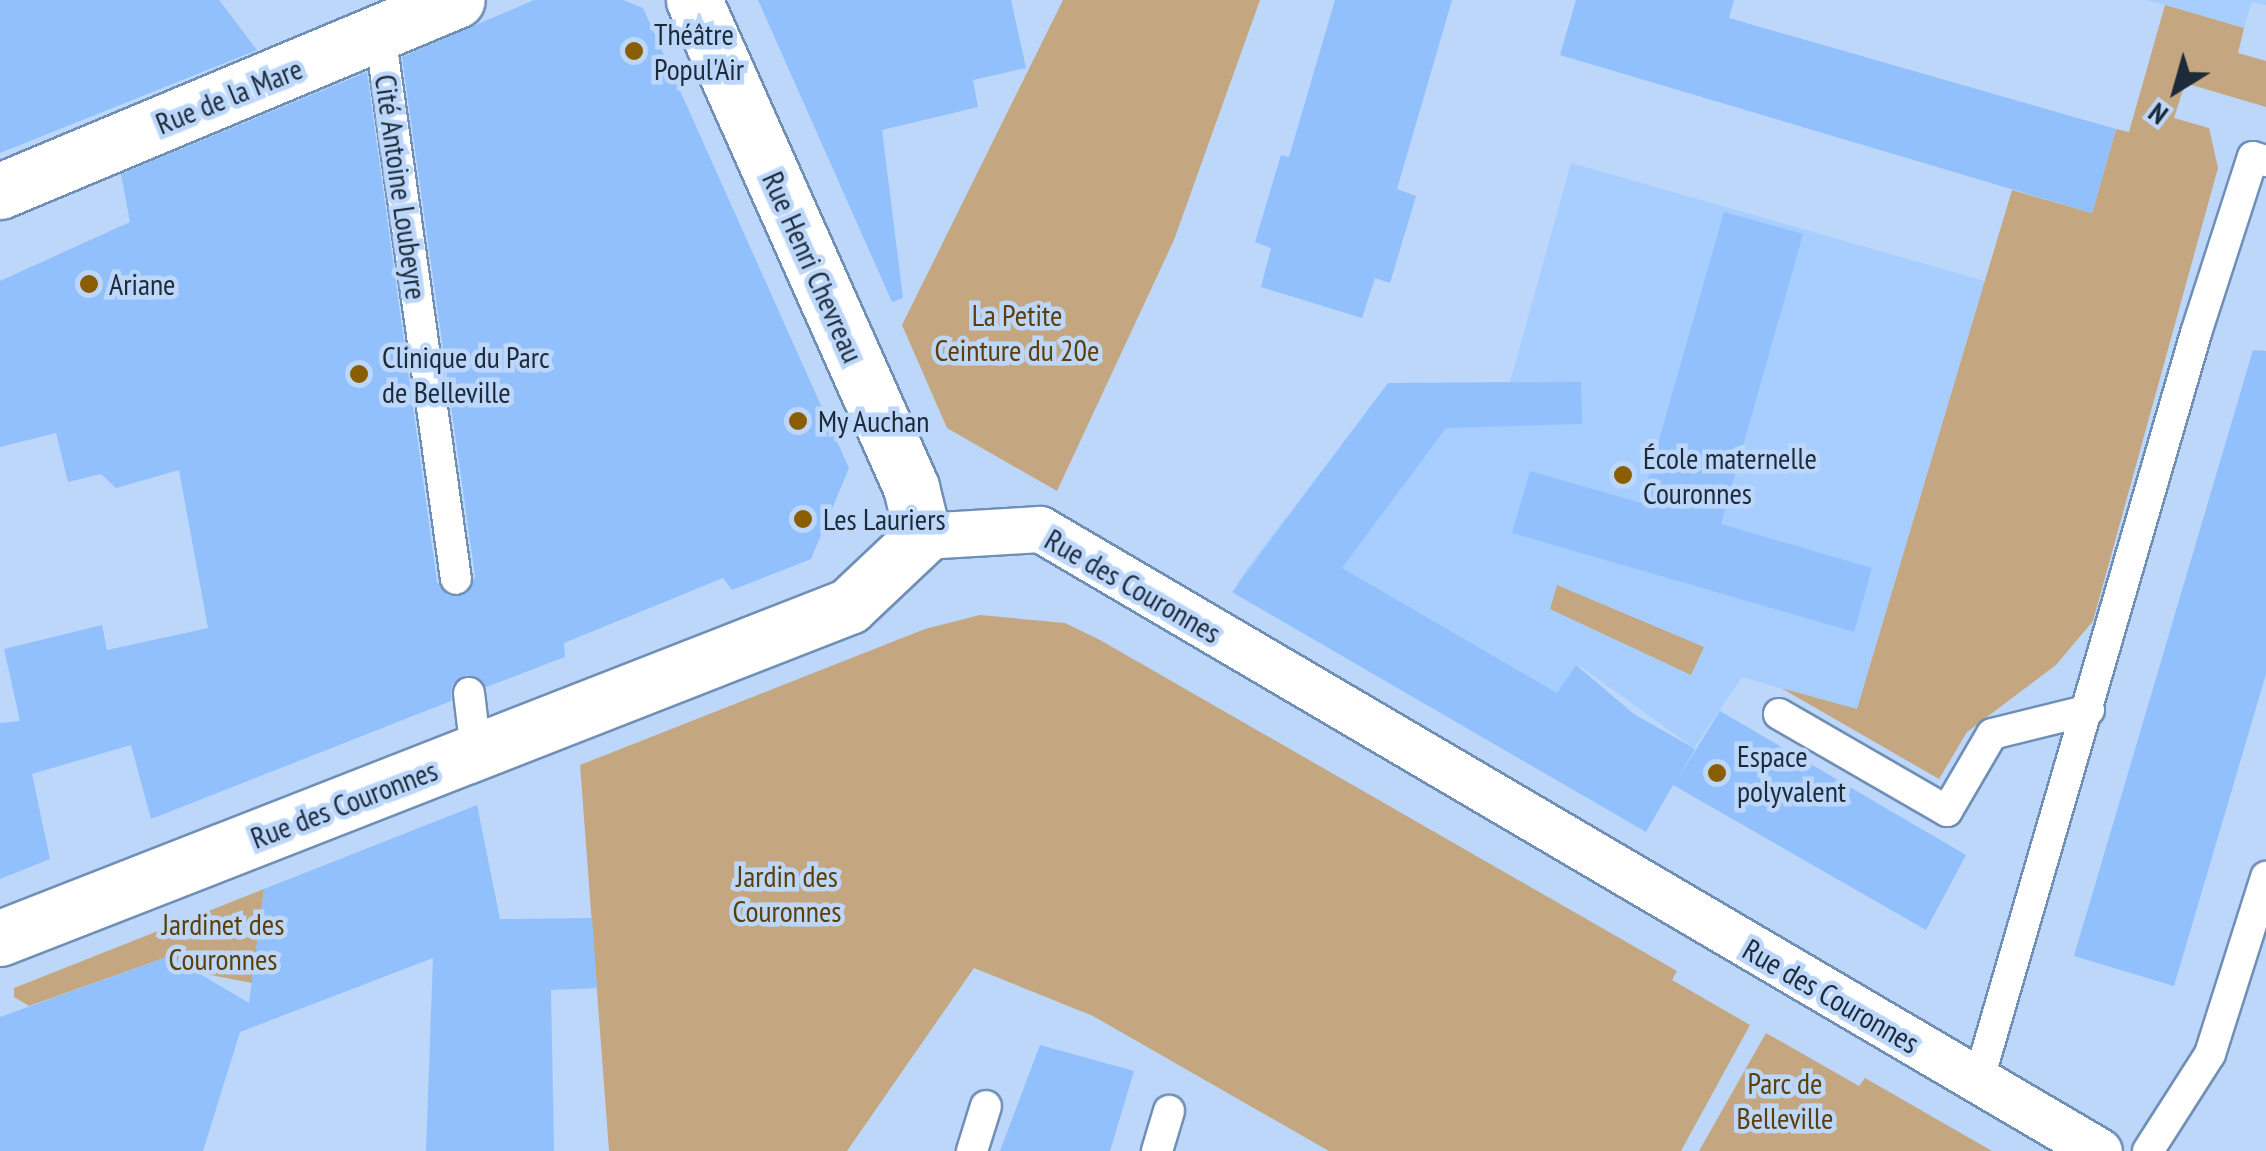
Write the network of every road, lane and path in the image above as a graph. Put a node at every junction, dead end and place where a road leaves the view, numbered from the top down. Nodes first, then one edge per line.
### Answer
1 (457, 0) edge
2 (694, 0) edge
3 (380, 34) junction
4 (2266, 161) edge
5 (0, 191) edge
6 (924, 536) junction
7 (456, 578) dead end
8 (469, 694) dead end
9 (2089, 710) junction
10 (1779, 714) dead end
11 (476, 752) junction
12 (2266, 877) edge
13 (0, 938) edge
14 (1978, 1082) junction
15 (986, 1106) dead end
16 (1169, 1111) dead end
17 (972, 1151) edge
18 (1157, 1151) edge
19 (2099, 1151) edge
20 (2148, 1151) edge

1 - 3 street, Rue de la Mare
2 - 6 street, Rue Henri Chevreau
3 - 5 street, Rue de la Mare
3 - 7 lane, Cité Antoine Loubeyre
4 - 9 lane
6 - 11 street, Rue des Couronnes
6 - 14 street, Rue des Couronnes
8 - 11 lane
9 - 10 lane
9 - 14 lane
11 - 13 street, Rue des Couronnes
12 - 20 lane
14 - 19 street, Rue des Couronnes
15 - 17 lane
16 - 18 lane

